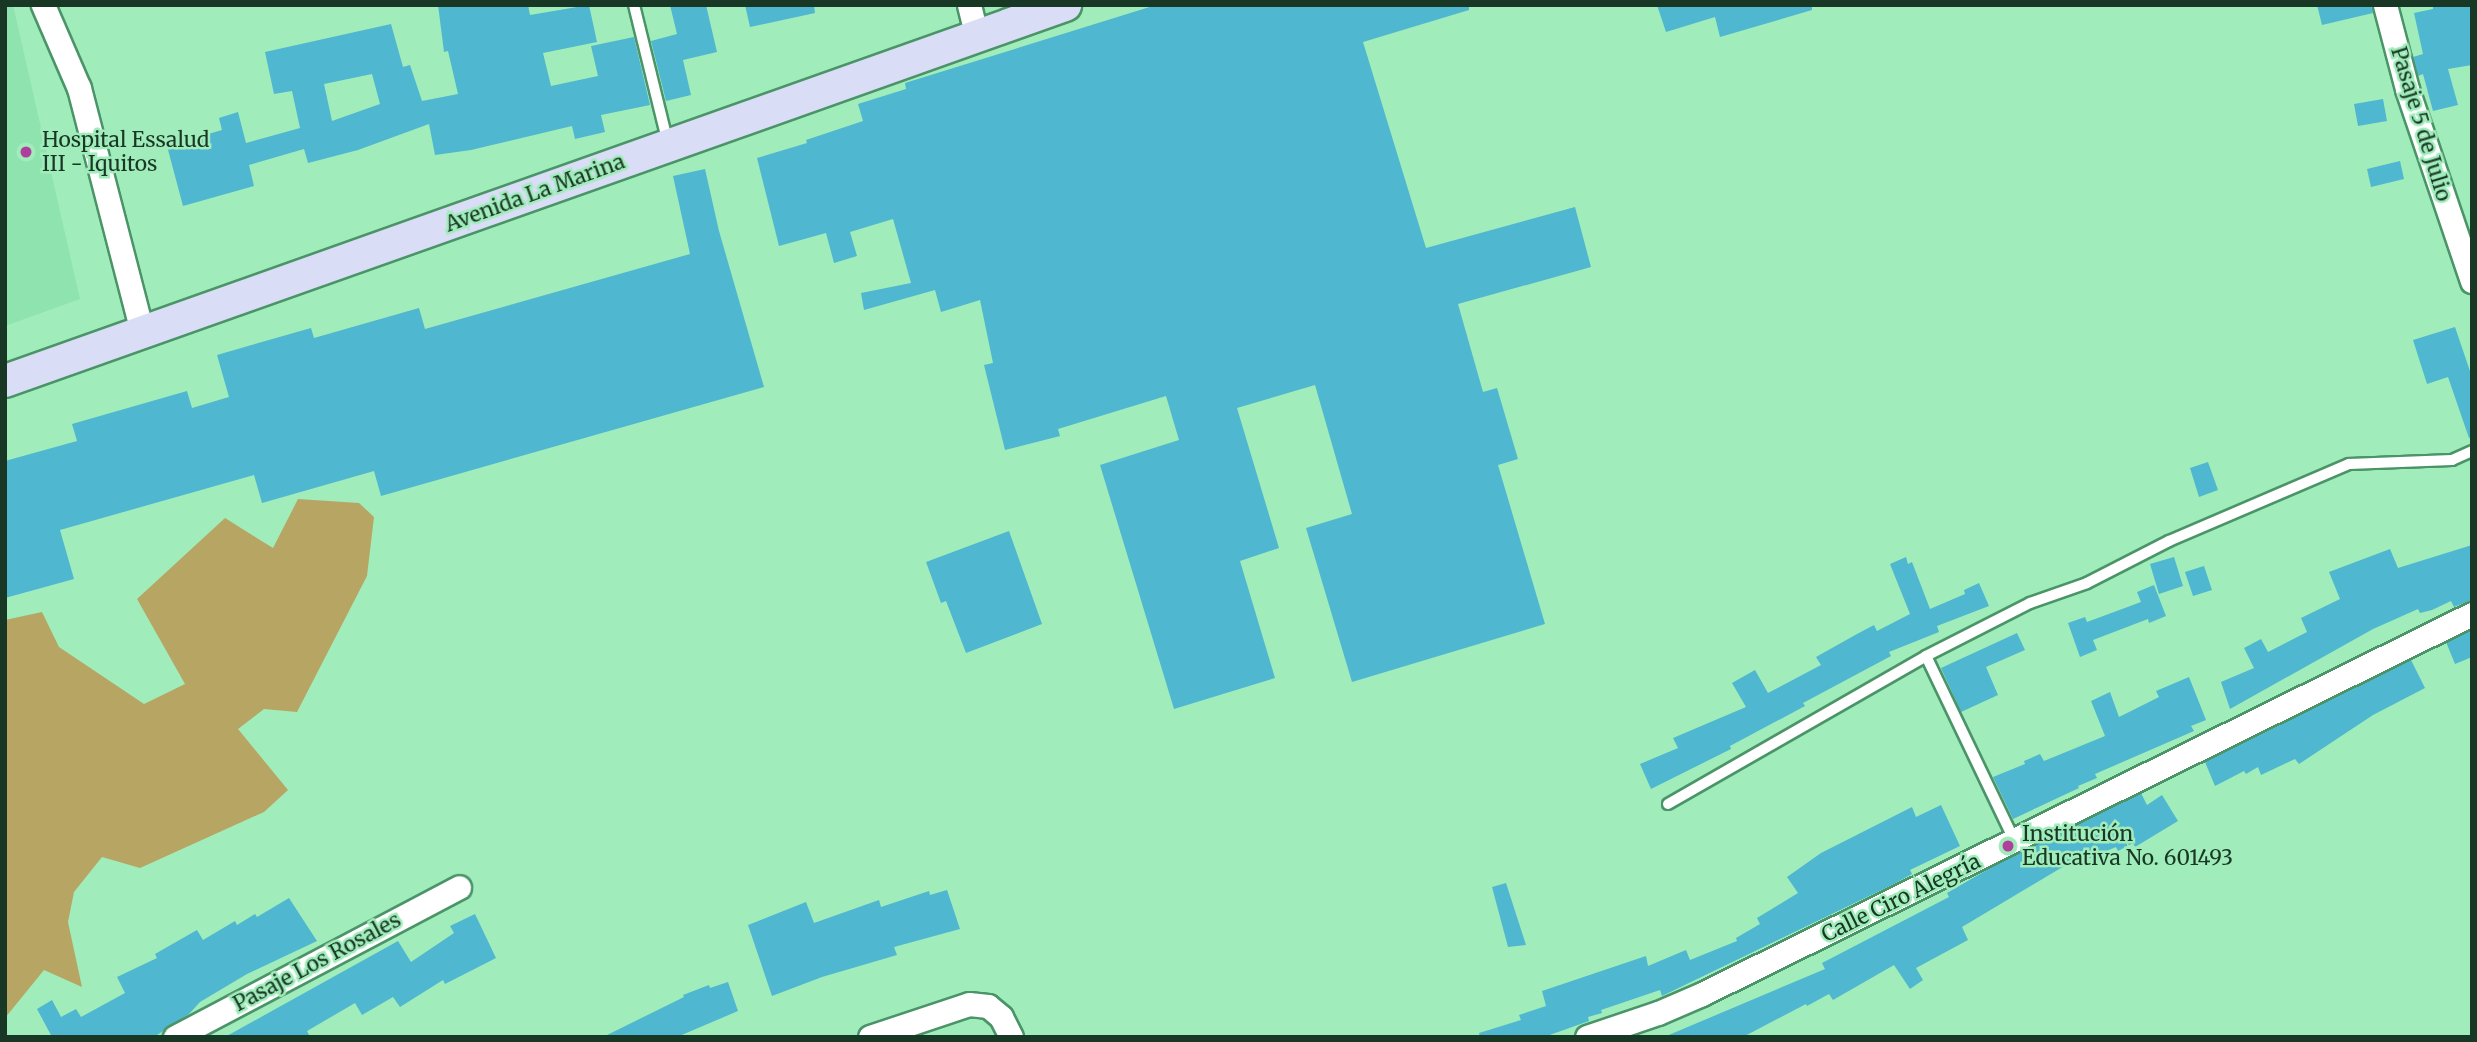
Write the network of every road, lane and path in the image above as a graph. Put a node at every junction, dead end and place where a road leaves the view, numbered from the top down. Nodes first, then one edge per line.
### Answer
1 (43, 5) edge
2 (634, 5) edge
3 (968, 5) edge
4 (1065, 5) edge
5 (2385, 5) edge
6 (977, 36) junction
7 (668, 145) junction
8 (2472, 281) edge
9 (142, 332) junction
10 (5, 381) edge
11 (2472, 451) edge
12 (2472, 614) edge
13 (1926, 656) junction
14 (1668, 804) dead end
15 (2015, 842) junction
16 (458, 887) dead end
17 (175, 1037) edge
18 (870, 1037) edge
19 (1011, 1037) edge
20 (1587, 1037) edge

1 - 9 street
2 - 7 lane
3 - 6 street
4 - 6 main road, Avenida La Marina
5 - 8 street, Pasaje 5 de Julio
6 - 7 main road, Avenida La Marina
7 - 9 main road, Avenida La Marina
9 - 10 main road, Avenida La Marina
11 - 13 lane
12 - 15 street, Calle Ciro Alegría
13 - 14 lane
13 - 15 lane
15 - 20 street, Calle Ciro Alegría
16 - 17 street, Pasaje Los Rosales
18 - 19 street

